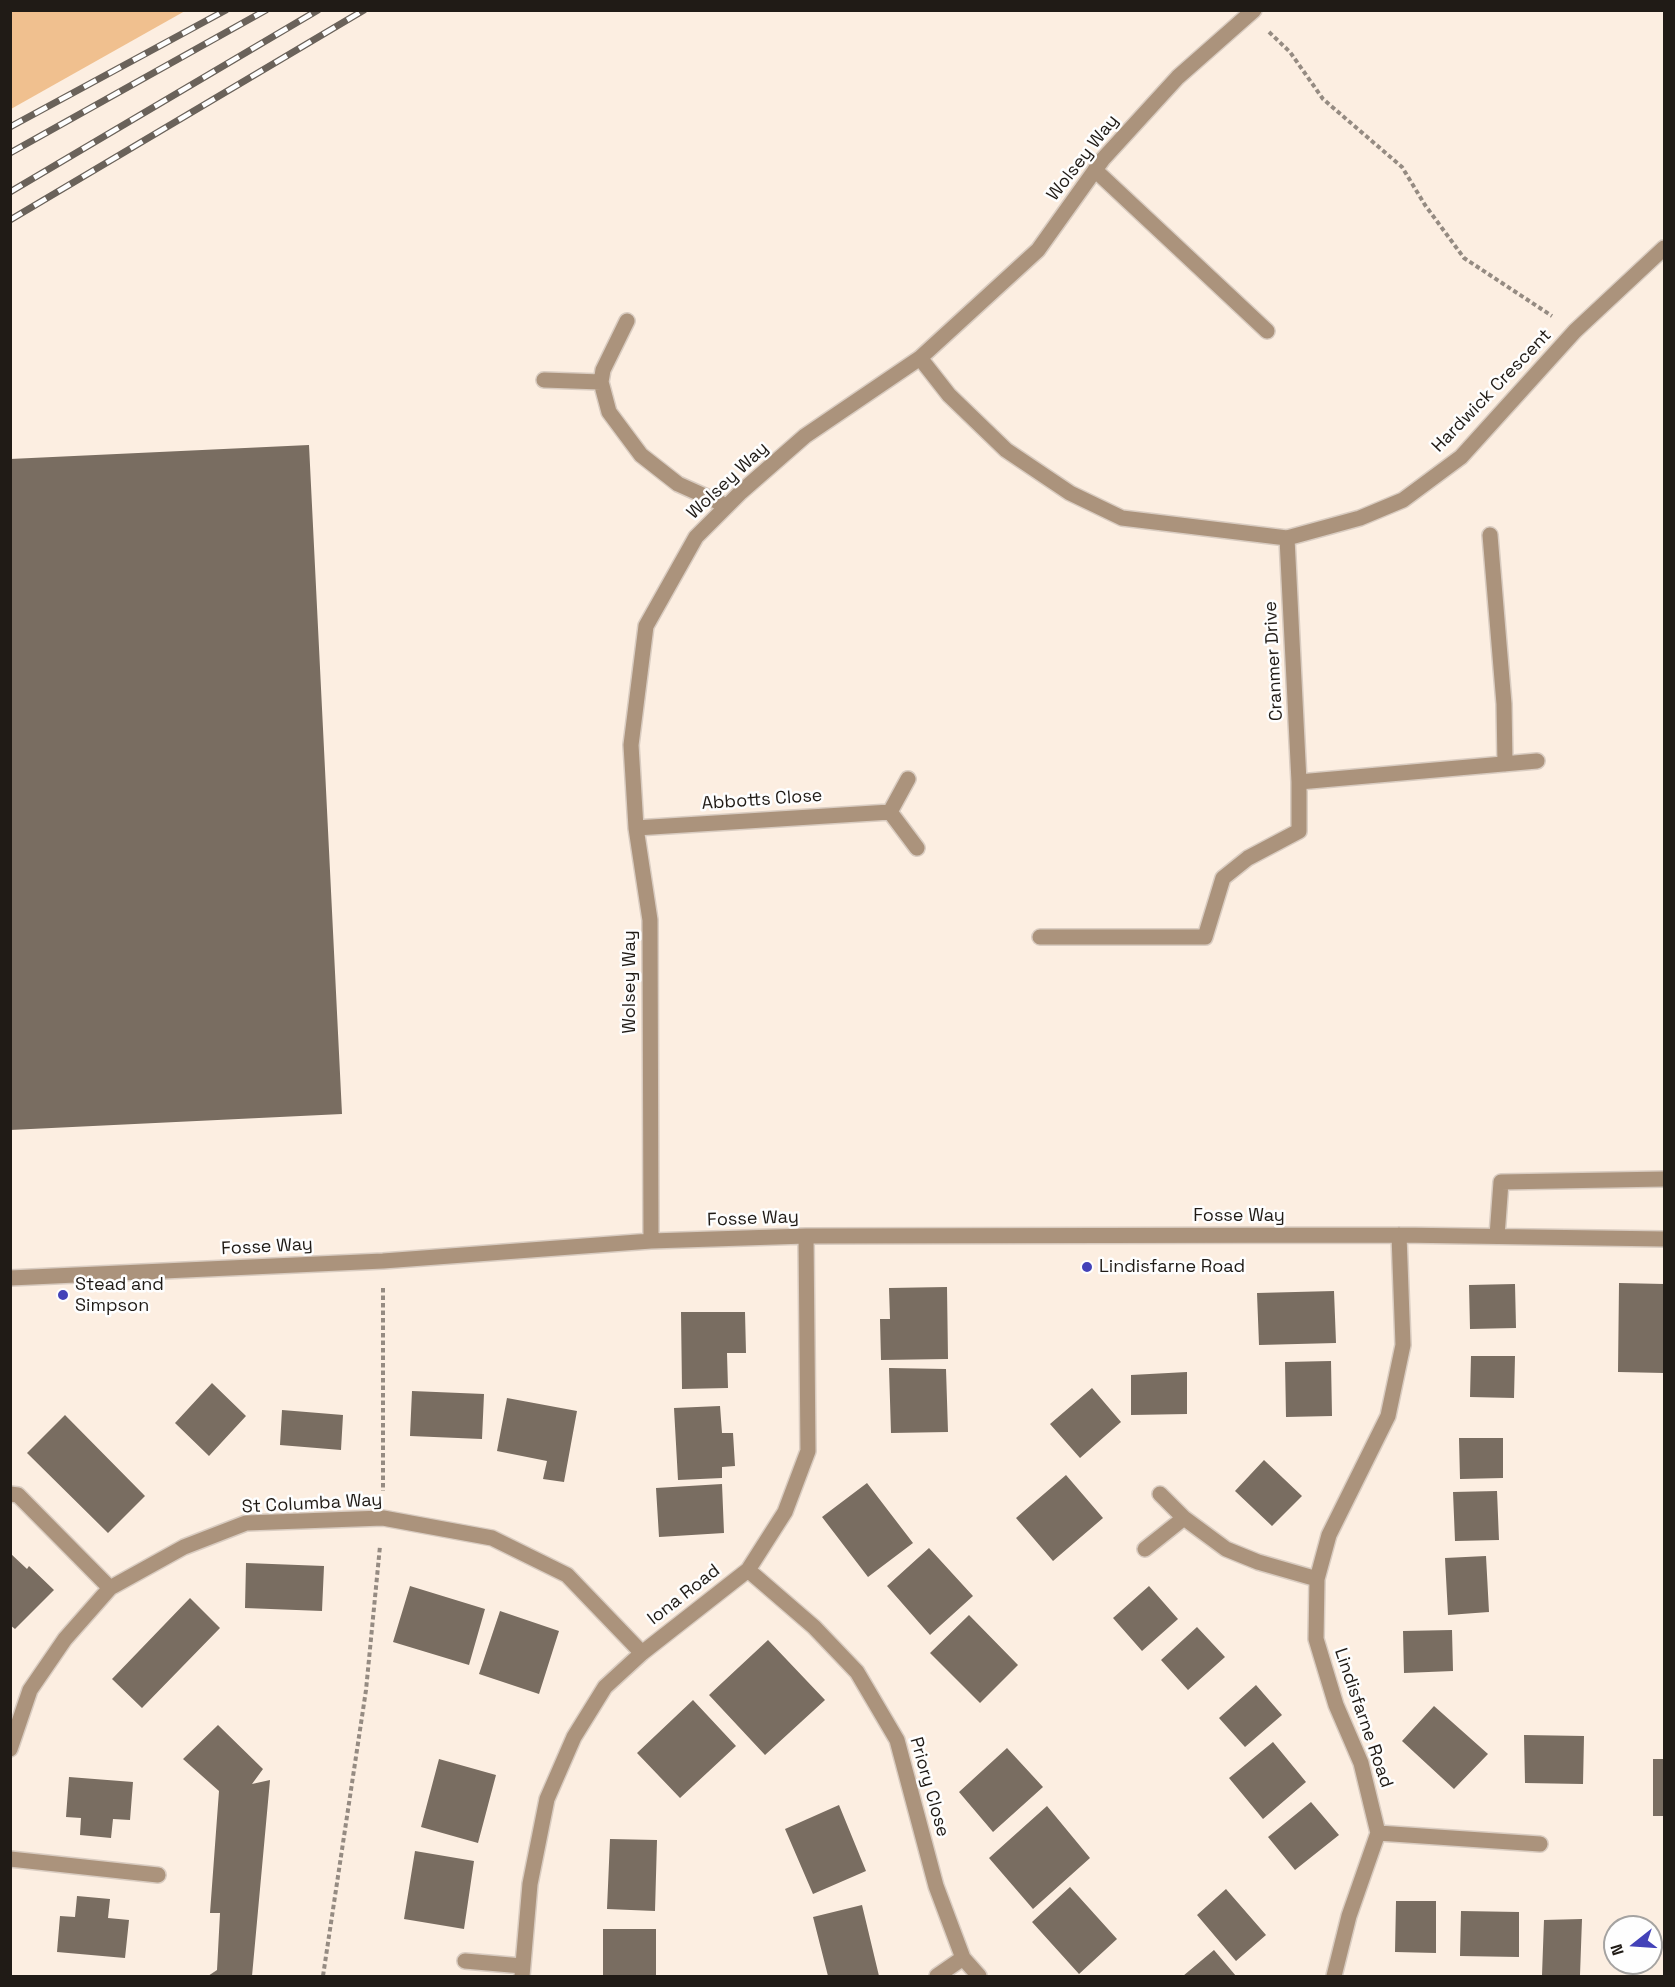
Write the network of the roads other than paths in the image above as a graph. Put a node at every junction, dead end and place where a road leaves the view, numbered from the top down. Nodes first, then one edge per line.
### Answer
1 (1251, 12) edge
2 (1095, 170) junction
3 (1665, 248) edge
4 (627, 321) dead end
5 (1267, 331) dead end
6 (920, 358) junction
7 (544, 380) dead end
8 (601, 382) junction
9 (727, 506) junction
10 (1490, 535) dead end
11 (1287, 538) junction
12 (1537, 761) dead end
13 (1505, 764) junction
14 (908, 779) dead end
15 (1299, 782) junction
16 (890, 812) junction
17 (636, 828) junction
18 (917, 848) dead end
19 (1040, 937) dead end
20 (1665, 1179) edge
21 (1399, 1235) junction
22 (806, 1236) junction
23 (1497, 1236) junction
24 (1665, 1239) edge
25 (651, 1241) junction
26 (10, 1278) edge
27 (10, 1494) edge
28 (1160, 1494) dead end
29 (1184, 1518) junction
30 (1145, 1549) dead end
31 (748, 1570) junction
32 (1317, 1579) junction
33 (110, 1588) junction
34 (642, 1653) junction
35 (10, 1749) edge
36 (1378, 1833) junction
37 (1540, 1844) dead end
38 (10, 1859) edge
39 (158, 1875) dead end
40 (963, 1958) junction
41 (465, 1961) dead end
42 (522, 1971) edge
43 (937, 1977) edge
44 (979, 1977) edge
45 (1334, 1977) edge

1 - 2 street, Wolsey Way
2 - 5 street
2 - 6 street, Wolsey Way
3 - 11 street, Hardwick Crescent
4 - 8 street
6 - 9 street, Wolsey Way
6 - 11 street, Hardwick Crescent
7 - 8 street
8 - 9 street
9 - 17 street, Wolsey Way
10 - 13 street
11 - 15 street, Cranmer Drive
12 - 13 street
13 - 15 street
14 - 16 street
15 - 19 street, Cranmer Drive
16 - 17 street, Abbotts Close
16 - 18 street
17 - 25 street, Wolsey Way
20 - 23 street
21 - 22 street, Fosse Way
21 - 23 street, Fosse Way
21 - 32 street, Lindisfarne Road
22 - 25 street, Fosse Way
22 - 31 street, Iona Road
23 - 24 street, Fosse Way
25 - 26 street, Fosse Way
27 - 33 street
28 - 29 street
29 - 30 street
29 - 32 street
31 - 34 street, Iona Road
31 - 40 street, Priory Close
32 - 36 street, Lindisfarne Road
33 - 34 street, St Columba Way
33 - 35 street, St Columba Way
34 - 42 street, Iona Road
36 - 37 street
36 - 45 street
38 - 39 street
40 - 43 street
40 - 44 street, Priory Close
41 - 42 street, Iona Road

